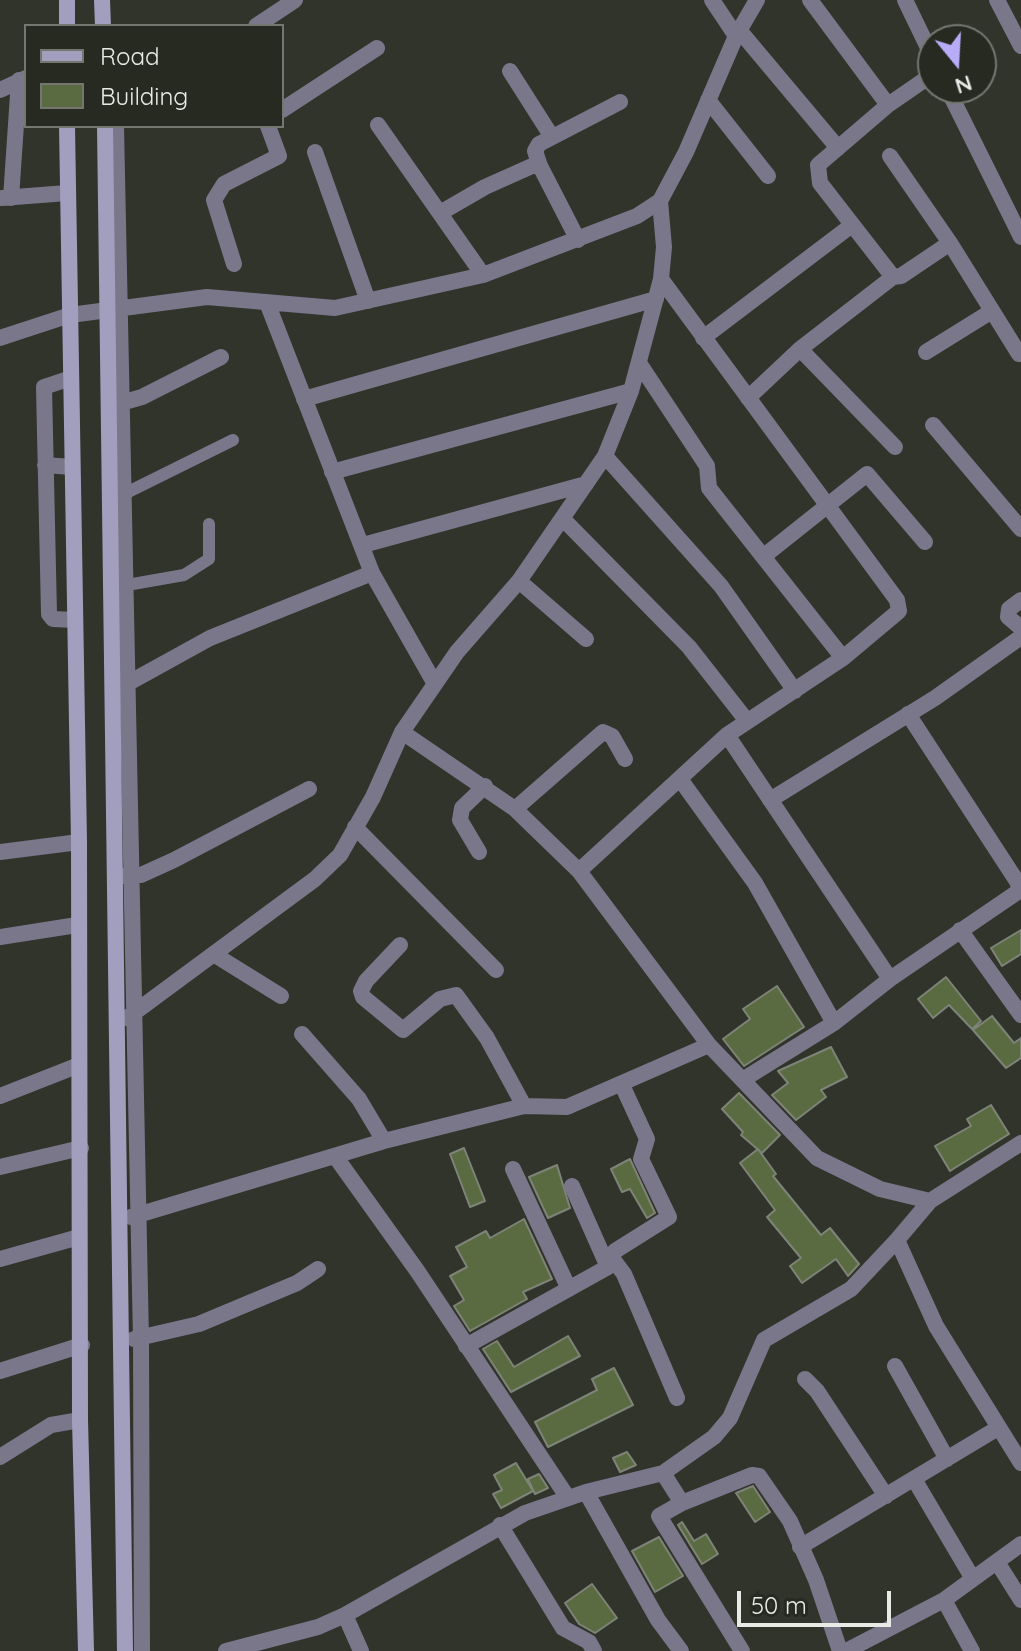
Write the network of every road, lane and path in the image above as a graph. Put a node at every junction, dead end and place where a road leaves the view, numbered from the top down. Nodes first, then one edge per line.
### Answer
1 (67, 0) edge
2 (102, 0) edge
3 (712, 0) edge
4 (757, 0) edge
5 (810, 0) edge
6 (905, 0) edge
7 (997, 0) edge
8 (289, 2) edge
9 (67, 24) edge
10 (103, 24) edge
11 (259, 24) edge
12 (917, 25) edge
13 (737, 33) junction
14 (1021, 46) edge
15 (377, 48) dead end
16 (510, 71) dead end
17 (23, 79) edge
18 (917, 85) edge
19 (0, 90) edge
20 (708, 100) junction
21 (620, 102) dead end
22 (955, 104) edge
23 (888, 105) junction
24 (284, 109) edge
25 (378, 125) dead end
26 (67, 128) edge
27 (105, 128) edge
28 (116, 128) edge
29 (269, 128) edge
30 (552, 137) junction
31 (838, 148) junction
32 (315, 152) dead end
33 (890, 156) dead end
34 (540, 166) junction
35 (768, 176) dead end
36 (67, 193) junction
37 (5, 198) edge
38 (660, 201) junction
39 (440, 213) junction
40 (852, 225) junction
41 (1021, 237) edge
42 (578, 240) junction
43 (950, 243) junction
44 (234, 264) dead end
45 (483, 275) junction
46 (893, 277) junction
47 (661, 279) junction
48 (656, 299) junction
49 (368, 301) junction
50 (268, 305) junction
51 (113, 308) junction
52 (992, 311) junction
53 (70, 315) junction
54 (0, 338) edge
55 (703, 338) junction
56 (800, 349) junction
57 (926, 352) dead end
58 (1019, 354) dead end
59 (221, 357) dead end
60 (639, 363) junction
61 (71, 378) junction
62 (631, 391) junction
63 (748, 398) junction
64 (304, 399) junction
65 (115, 404) junction
66 (933, 425) dead end
67 (233, 440) dead end
68 (895, 447) dead end
69 (605, 456) junction
70 (45, 465) junction
71 (72, 467) junction
72 (332, 472) junction
73 (586, 484) junction
74 (117, 495) junction
75 (826, 504) junction
76 (563, 519) junction
77 (209, 524) dead end
78 (1021, 529) edge
79 (925, 542) dead end
80 (363, 545) junction
81 (764, 556) junction
82 (372, 573) junction
83 (519, 581) junction
84 (119, 586) junction
85 (1021, 600) edge
86 (75, 620) junction
87 (1021, 628) edge
88 (1021, 637) edge
89 (586, 639) dead end
90 (843, 658) junction
91 (129, 682) junction
92 (435, 684) junction
93 (795, 691) junction
94 (112, 693) junction
95 (908, 714) junction
96 (747, 721) junction
97 (402, 732) junction
98 (727, 735) junction
99 (625, 759) dead end
100 (680, 779) junction
101 (485, 786) junction
102 (309, 789) dead end
103 (770, 800) junction
104 (515, 809) junction
105 (355, 827) junction
106 (79, 842) junction
107 (0, 852) edge
108 (479, 852) dead end
109 (579, 871) junction
110 (122, 876) junction
111 (77, 925) junction
112 (960, 930) junction
113 (0, 937) edge
114 (400, 945) dead end
115 (215, 955) junction
116 (496, 970) dead end
117 (890, 979) junction
118 (281, 996) dead end
119 (132, 1014) junction
120 (1021, 1015) edge
121 (834, 1023) junction
122 (118, 1025) junction
123 (302, 1034) dead end
124 (709, 1045) junction
125 (79, 1065) junction
126 (744, 1079) junction
127 (622, 1085) junction
128 (0, 1096) edge
129 (524, 1106) junction
130 (384, 1141) junction
131 (1021, 1143) edge
132 (81, 1148) junction
133 (335, 1156) junction
134 (0, 1167) edge
135 (513, 1169) dead end
136 (572, 1186) dead end
137 (930, 1201) junction
138 (138, 1215) junction
139 (119, 1221) junction
140 (79, 1237) junction
141 (897, 1240) junction
142 (0, 1259) edge
143 (610, 1263) junction
144 (318, 1269) dead end
145 (569, 1289) junction
146 (141, 1338) junction
147 (121, 1342) junction
148 (82, 1345) junction
149 (466, 1346) junction
150 (895, 1366) dead end
151 (0, 1371) edge
152 (805, 1379) dead end
153 (677, 1398) dead end
154 (80, 1420) junction
155 (998, 1428) junction
156 (0, 1457) edge
157 (947, 1459) junction
158 (1020, 1459) edge
159 (663, 1473) junction
160 (914, 1479) junction
161 (586, 1492) junction
162 (886, 1496) junction
163 (568, 1498) junction
164 (682, 1503) junction
165 (500, 1525) junction
166 (1021, 1544) edge
167 (800, 1547) junction
168 (997, 1562) junction
169 (973, 1579) junction
170 (944, 1600) junction
171 (1021, 1600) edge
172 (345, 1615) junction
173 (883, 1644) edge
174 (86, 1651) edge
175 (125, 1651) edge
176 (142, 1651) edge
177 (226, 1651) edge
178 (361, 1651) edge
179 (594, 1651) edge
180 (681, 1651) edge
181 (742, 1651) edge
182 (843, 1651) edge
183 (972, 1651) edge

1 - 9 main road
2 - 10 main road
3 - 13 street
4 - 13 street
5 - 23 street
6 - 12 street
7 - 14 street
8 - 11 street
13 - 20 street
13 - 31 street
15 - 24 street
16 - 30 street
17 - 19 street
17 - 37 street
18 - 23 street
20 - 35 street
20 - 38 street
21 - 30 street
22 - 41 street
23 - 31 street
25 - 39 street
26 - 36 main road
27 - 51 main road
28 - 51 street
29 - 44 street
30 - 34 street
31 - 40 street
32 - 49 street
33 - 43 street
34 - 39 street
34 - 42 street
36 - 37 street
36 - 53 main road
38 - 42 street
38 - 47 street
39 - 45 street
40 - 46 street
40 - 55 street
42 - 45 street
43 - 46 street
43 - 52 street
45 - 49 street
46 - 56 street
47 - 48 street
47 - 55 street
48 - 60 street
48 - 64 street
49 - 50 street
50 - 51 street
50 - 64 street
51 - 53 street
51 - 65 main road
52 - 57 street
52 - 58 street
53 - 54 street
53 - 61 main road
55 - 63 street
56 - 63 street
56 - 68 street
59 - 65 street
60 - 62 street
60 - 81 street
61 - 70 street
61 - 71 main road
62 - 69 street
62 - 72 street
63 - 75 street
64 - 72 street
65 - 74 main road
66 - 78 street
67 - 74 lane
69 - 73 street
69 - 93 street
70 - 71 street
70 - 86 street
71 - 86 main road
72 - 80 street
73 - 76 street
73 - 80 street
74 - 84 main road
75 - 79 street
75 - 81 street
75 - 90 street
76 - 83 street
76 - 96 street
77 - 84 lane
80 - 82 street
81 - 90 street
82 - 91 street
82 - 92 street
83 - 89 street
83 - 92 street
84 - 91 street
84 - 94 main road
85 - 87 street
86 - 106 main road
88 - 95 street
90 - 93 street
91 - 94 street
91 - 110 street
92 - 97 street
93 - 96 street
94 - 110 main road
95 - 103 street
95 - 112 street
96 - 98 street
97 - 101 street
97 - 105 street
98 - 100 street
98 - 103 street
99 - 104 street
100 - 109 street
100 - 121 street
101 - 104 street
101 - 108 street
102 - 110 street
103 - 117 street
104 - 109 street
105 - 115 street
105 - 116 street
106 - 107 street
106 - 111 main road
109 - 124 street
110 - 119 street
110 - 122 main road
111 - 113 street
111 - 125 main road
112 - 117 street
112 - 120 street
114 - 129 street
115 - 118 street
115 - 119 street
117 - 121 street
119 - 122 street
119 - 138 street
121 - 126 street
122 - 139 main road
123 - 130 street
124 - 126 street
124 - 127 street
125 - 128 street
125 - 132 main road
126 - 137 street
127 - 129 street
127 - 143 street
129 - 130 street
130 - 133 street
131 - 137 street
132 - 134 street
132 - 140 main road
133 - 138 street
133 - 149 street
135 - 145 street
136 - 143 street
137 - 141 street
138 - 139 street
138 - 146 street
139 - 147 main road
140 - 142 street
140 - 148 main road
141 - 155 street
141 - 159 street
143 - 145 street
143 - 153 street
144 - 146 street
145 - 149 street
146 - 147 street
146 - 176 street
147 - 175 main road
148 - 151 street
148 - 154 main road
149 - 163 street
150 - 157 street
152 - 162 street
154 - 156 street
154 - 174 main road
155 - 157 street
155 - 158 street
157 - 160 street
159 - 161 street
159 - 164 street
160 - 162 street
160 - 169 street
161 - 163 street
161 - 180 street
162 - 167 street
163 - 165 street
164 - 167 street
164 - 181 street
165 - 172 street
165 - 179 street
166 - 168 street
167 - 182 street
168 - 169 street
168 - 171 street
169 - 170 street
170 - 173 street
170 - 183 street
172 - 177 street
172 - 178 street
173 - 182 street

